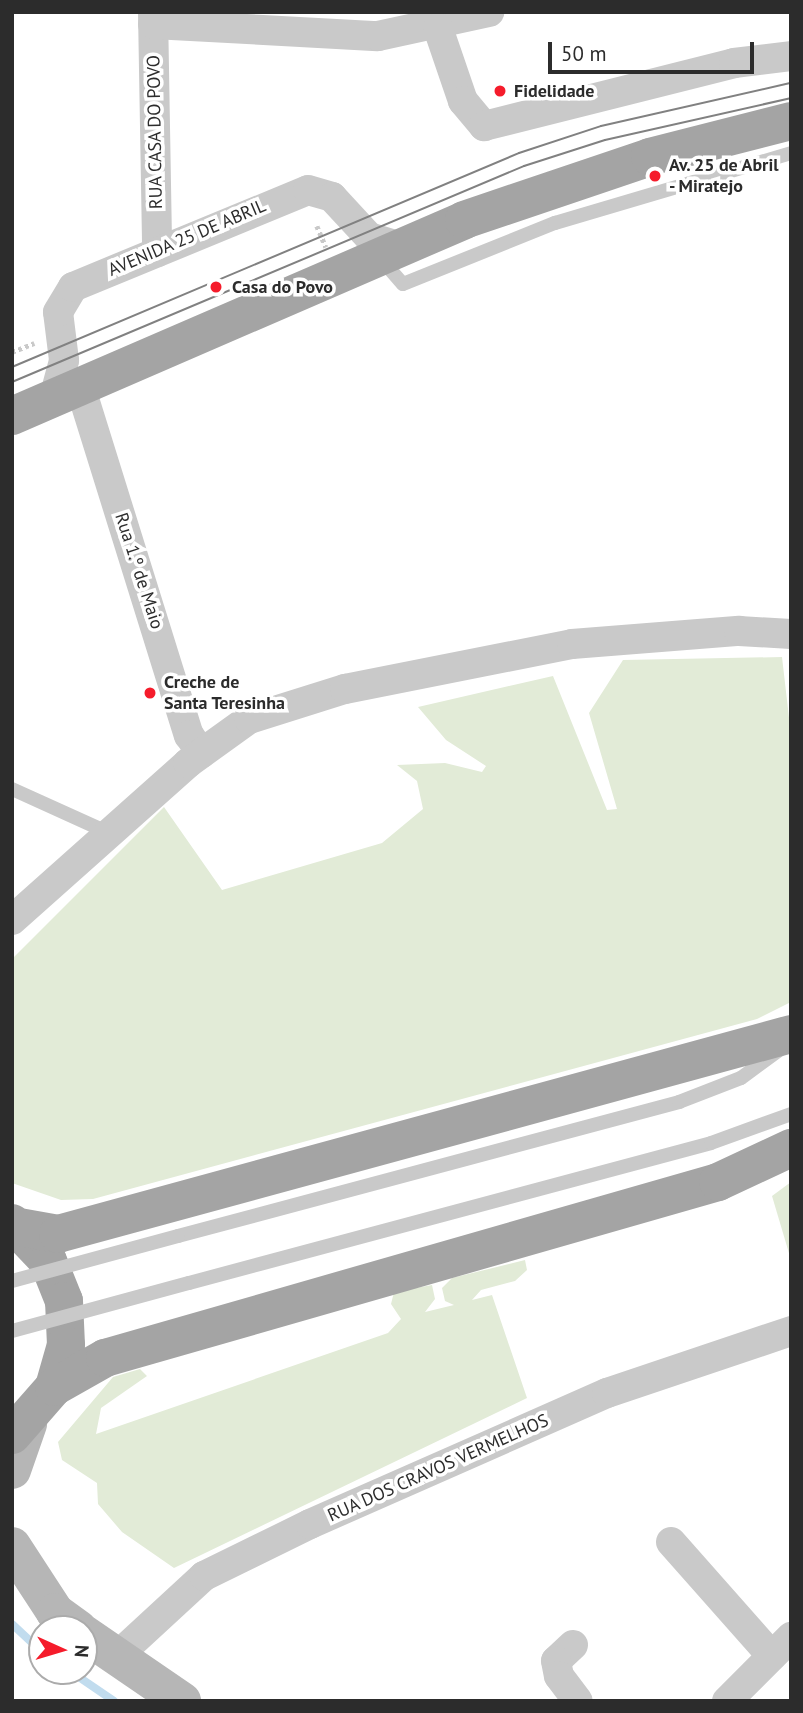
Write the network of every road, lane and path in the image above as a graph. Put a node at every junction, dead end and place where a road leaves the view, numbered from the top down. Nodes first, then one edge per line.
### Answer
1 (489, 12) edge
2 (153, 18) edge
3 (438, 27) junction
4 (791, 56) edge
5 (791, 121) edge
6 (791, 153) edge
7 (388, 251) junction
8 (157, 252) junction
9 (67, 392) junction
10 (12, 416) edge
11 (791, 634) edge
12 (201, 753) junction
13 (12, 789) edge
14 (109, 833) junction
15 (12, 920) edge
16 (791, 1034) edge
17 (791, 1040) edge
18 (791, 1114) edge
19 (791, 1149) edge
20 (16, 1225) edge
21 (12, 1281) edge
22 (12, 1331) edge
23 (791, 1331) edge
24 (54, 1387) junction
25 (20, 1430) edge
26 (12, 1470) edge
27 (671, 1542) dead end
28 (12, 1546) edge
29 (59, 1615) edge
30 (98, 1645) edge
31 (573, 1645) dead end
32 (781, 1647) edge
33 (115, 1658) junction
34 (182, 1701) edge
35 (578, 1701) edge
36 (727, 1701) edge

1 - 3 street
2 - 3 street
2 - 8 street, RUA CASA DO POVO
3 - 4 street
5 - 7 main road
6 - 7 lane, AVENIDA 25 DE ABRIL
7 - 8 street, AVENIDA 25 DE ABRIL
7 - 9 main road
8 - 9 street, AVENIDA 25 DE ABRIL
9 - 10 main road
9 - 12 street, Rua 1.º de Maio
11 - 12 street
12 - 14 street
13 - 14 lane
14 - 15 street
16 - 20 main road
17 - 21 lane, bridge
18 - 22 lane, bridge
19 - 24 main road
20 - 24 main road
23 - 33 street, RUA DOS CRAVOS VERMELHOS
24 - 25 main road
25 - 26 main road
27 - 32 street
28 - 29 main road
30 - 33 main road
31 - 35 street
32 - 36 street
33 - 34 main road

